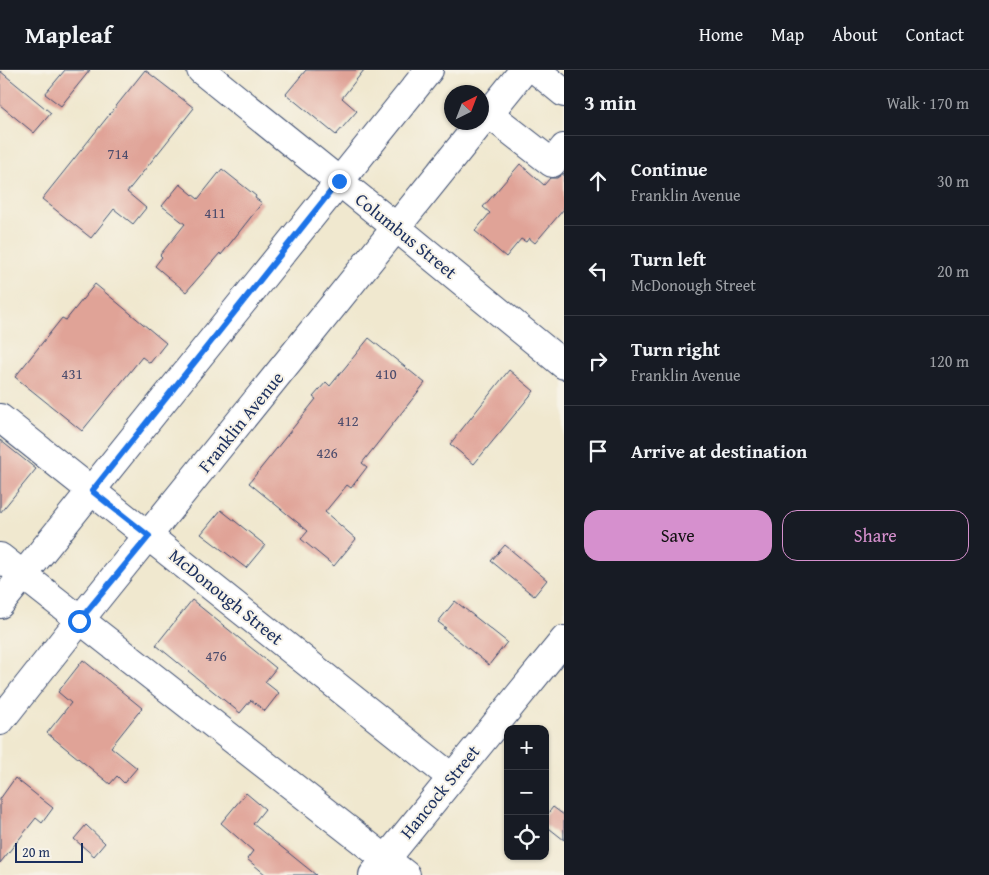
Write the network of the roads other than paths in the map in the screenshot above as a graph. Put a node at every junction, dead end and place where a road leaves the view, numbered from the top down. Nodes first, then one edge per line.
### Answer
1 (201, 70) edge
2 (429, 70) edge
3 (524, 70) edge
4 (536, 70) edge
5 (564, 93) edge
6 (489, 113) edge
7 (489, 122) edge
8 (475, 130) edge
9 (564, 148) edge
10 (339, 181) junction
11 (397, 228) junction
12 (564, 365) edge
13 (0, 418) edge
14 (92, 491) junction
15 (149, 536) junction
16 (0, 557) edge
17 (22, 576) junction
18 (0, 604) edge
19 (79, 621) junction
20 (564, 640) edge
21 (0, 722) edge
22 (452, 777) junction
23 (388, 870) edge

1 - 10 street, Columbus Street
2 - 10 street
3 - 6 street, Franklin Avenue
4 - 5 street
7 - 9 street
8 - 11 street, Franklin Avenue
10 - 11 street, Columbus Street
10 - 14 street
11 - 12 street, Columbus Street
11 - 15 street, Franklin Avenue
13 - 14 street, McDonough Street
14 - 15 street, McDonough Street
14 - 17 street
15 - 19 street, Franklin Avenue
15 - 22 street, McDonough Street
16 - 17 street
17 - 18 street
17 - 19 street
19 - 21 street, Franklin Avenue
19 - 23 street
20 - 22 street, Hancock Street
22 - 23 street, Hancock Street

